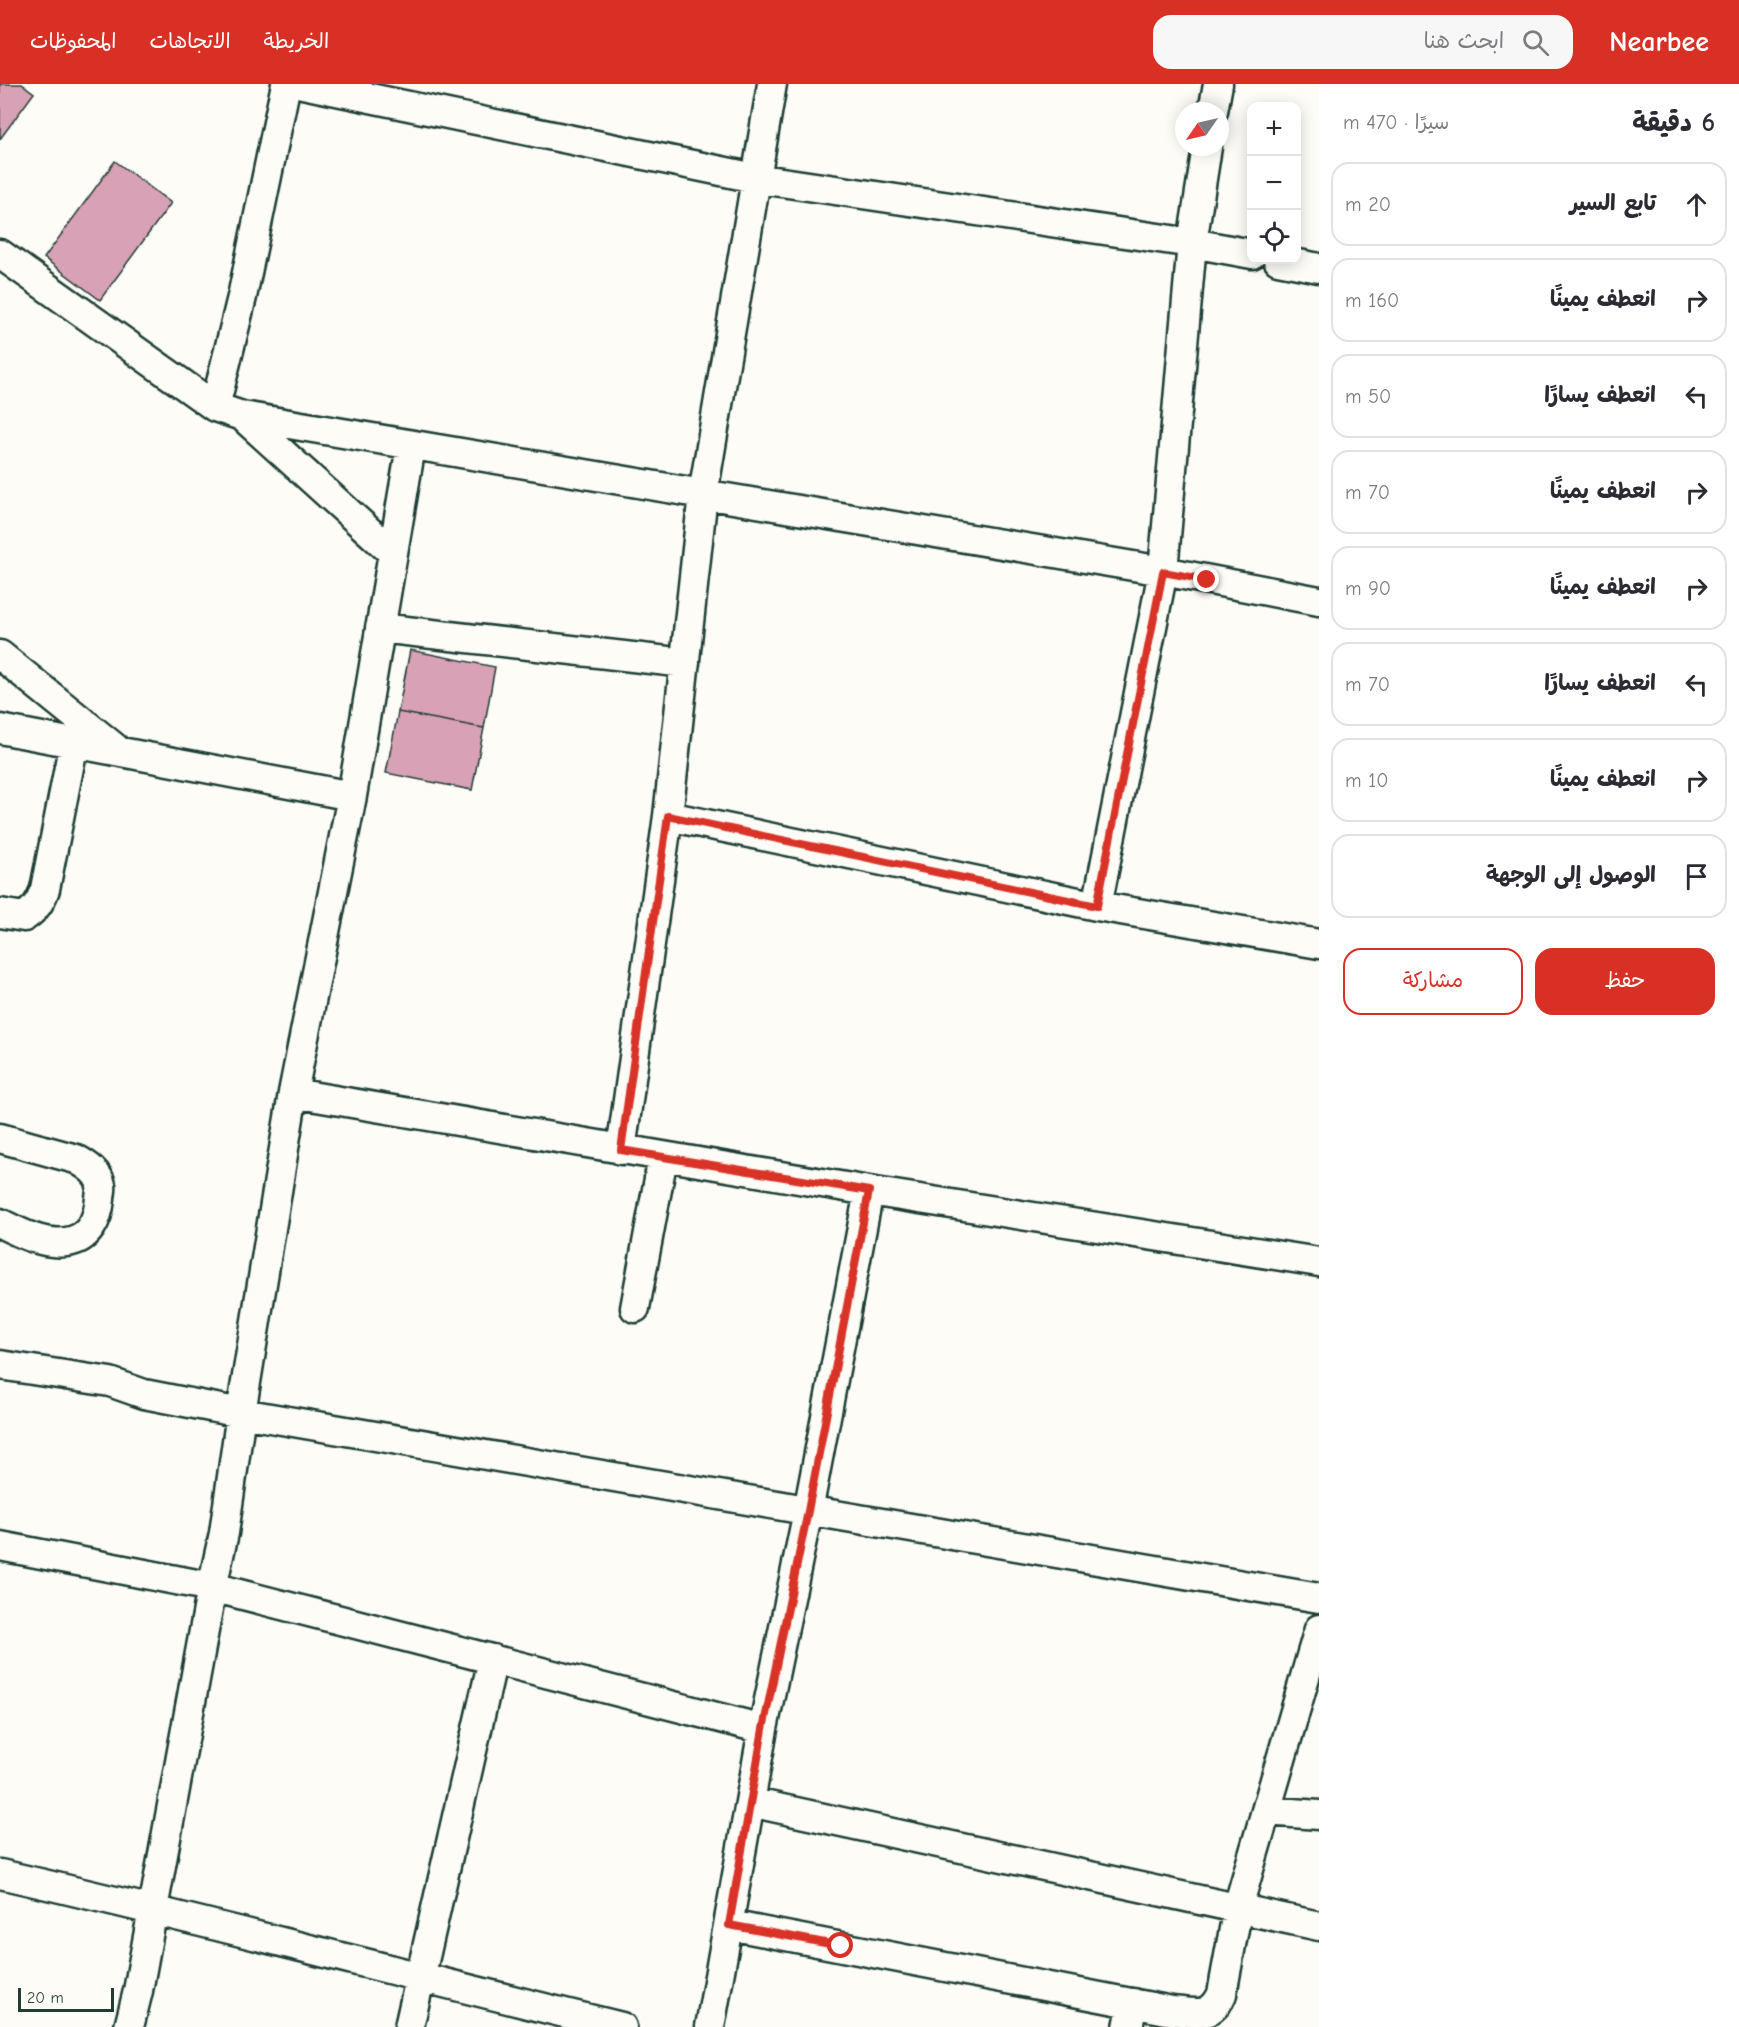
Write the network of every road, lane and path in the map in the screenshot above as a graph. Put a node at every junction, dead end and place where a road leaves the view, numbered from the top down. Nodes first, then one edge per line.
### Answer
1 (286, 84) edge
2 (303, 84) edge
3 (772, 84) edge
4 (1218, 84) edge
5 (1215, 102) edge
6 (1206, 156) edge
7 (755, 178) junction
8 (1192, 243) junction
9 (1247, 253) edge
10 (0, 254) edge
11 (1298, 264) edge
12 (1319, 268) edge
13 (228, 412) junction
14 (411, 446) junction
15 (703, 494) junction
16 (393, 553) junction
17 (1163, 572) junction
18 (1319, 601) edge
19 (380, 628) junction
20 (0, 655) edge
21 (685, 663) junction
22 (0, 729) edge
23 (74, 742) junction
24 (119, 751) junction
25 (352, 796) junction
26 (668, 816) junction
27 (1097, 906) junction
28 (0, 914) edge
29 (1319, 944) edge
30 (293, 1093) junction
31 (2, 1146) edge
32 (621, 1150) junction
33 (663, 1157) junction
34 (869, 1191) junction
35 (0, 1223) edge
36 (1319, 1262) edge
37 (635, 1308) dead end
38 (0, 1365) edge
39 (241, 1413) junction
40 (808, 1511) junction
41 (0, 1546) edge
42 (212, 1587) junction
43 (1319, 1598) edge
44 (1319, 1629) edge
45 (493, 1659) junction
46 (763, 1729) junction
47 (750, 1802) junction
48 (1266, 1810) junction
49 (1319, 1815) edge
50 (0, 1874) edge
51 (1238, 1907) junction
52 (153, 1909) junction
53 (729, 1925) junction
54 (1319, 1926) edge
55 (422, 1978) junction
56 (1130, 2015) edge
57 (129, 2027) edge
58 (409, 2027) edge
59 (622, 2027) edge
60 (710, 2027) edge

1 - 13 street
2 - 7 street
3 - 7 street
4 - 5 street
6 - 8 street
7 - 8 street
7 - 15 street
8 - 9 street
8 - 17 street
10 - 13 street
11 - 12 street
13 - 14 street
13 - 16 street
14 - 15 street
14 - 16 street
15 - 17 street
15 - 21 street
16 - 19 street
17 - 18 street
17 - 27 street
19 - 21 street
19 - 25 street
20 - 24 street
21 - 26 street
22 - 23 street
23 - 24 street
23 - 28 street
24 - 25 street
25 - 30 street
26 - 27 street
26 - 32 street
27 - 29 street
30 - 32 street
30 - 39 street
31 - 35 street
32 - 33 street
33 - 34 street
33 - 37 street
34 - 36 street
34 - 40 street
38 - 39 street
39 - 40 street
39 - 42 street
40 - 43 street
40 - 46 street
41 - 42 street
42 - 45 street
42 - 52 street
44 - 48 street
45 - 46 street
45 - 55 street
46 - 47 street
47 - 51 street
47 - 53 street
48 - 49 street
48 - 51 street
50 - 52 street
51 - 54 street
51 - 56 street
52 - 55 street
52 - 57 street
53 - 56 street
53 - 60 street
55 - 58 street
55 - 59 street

